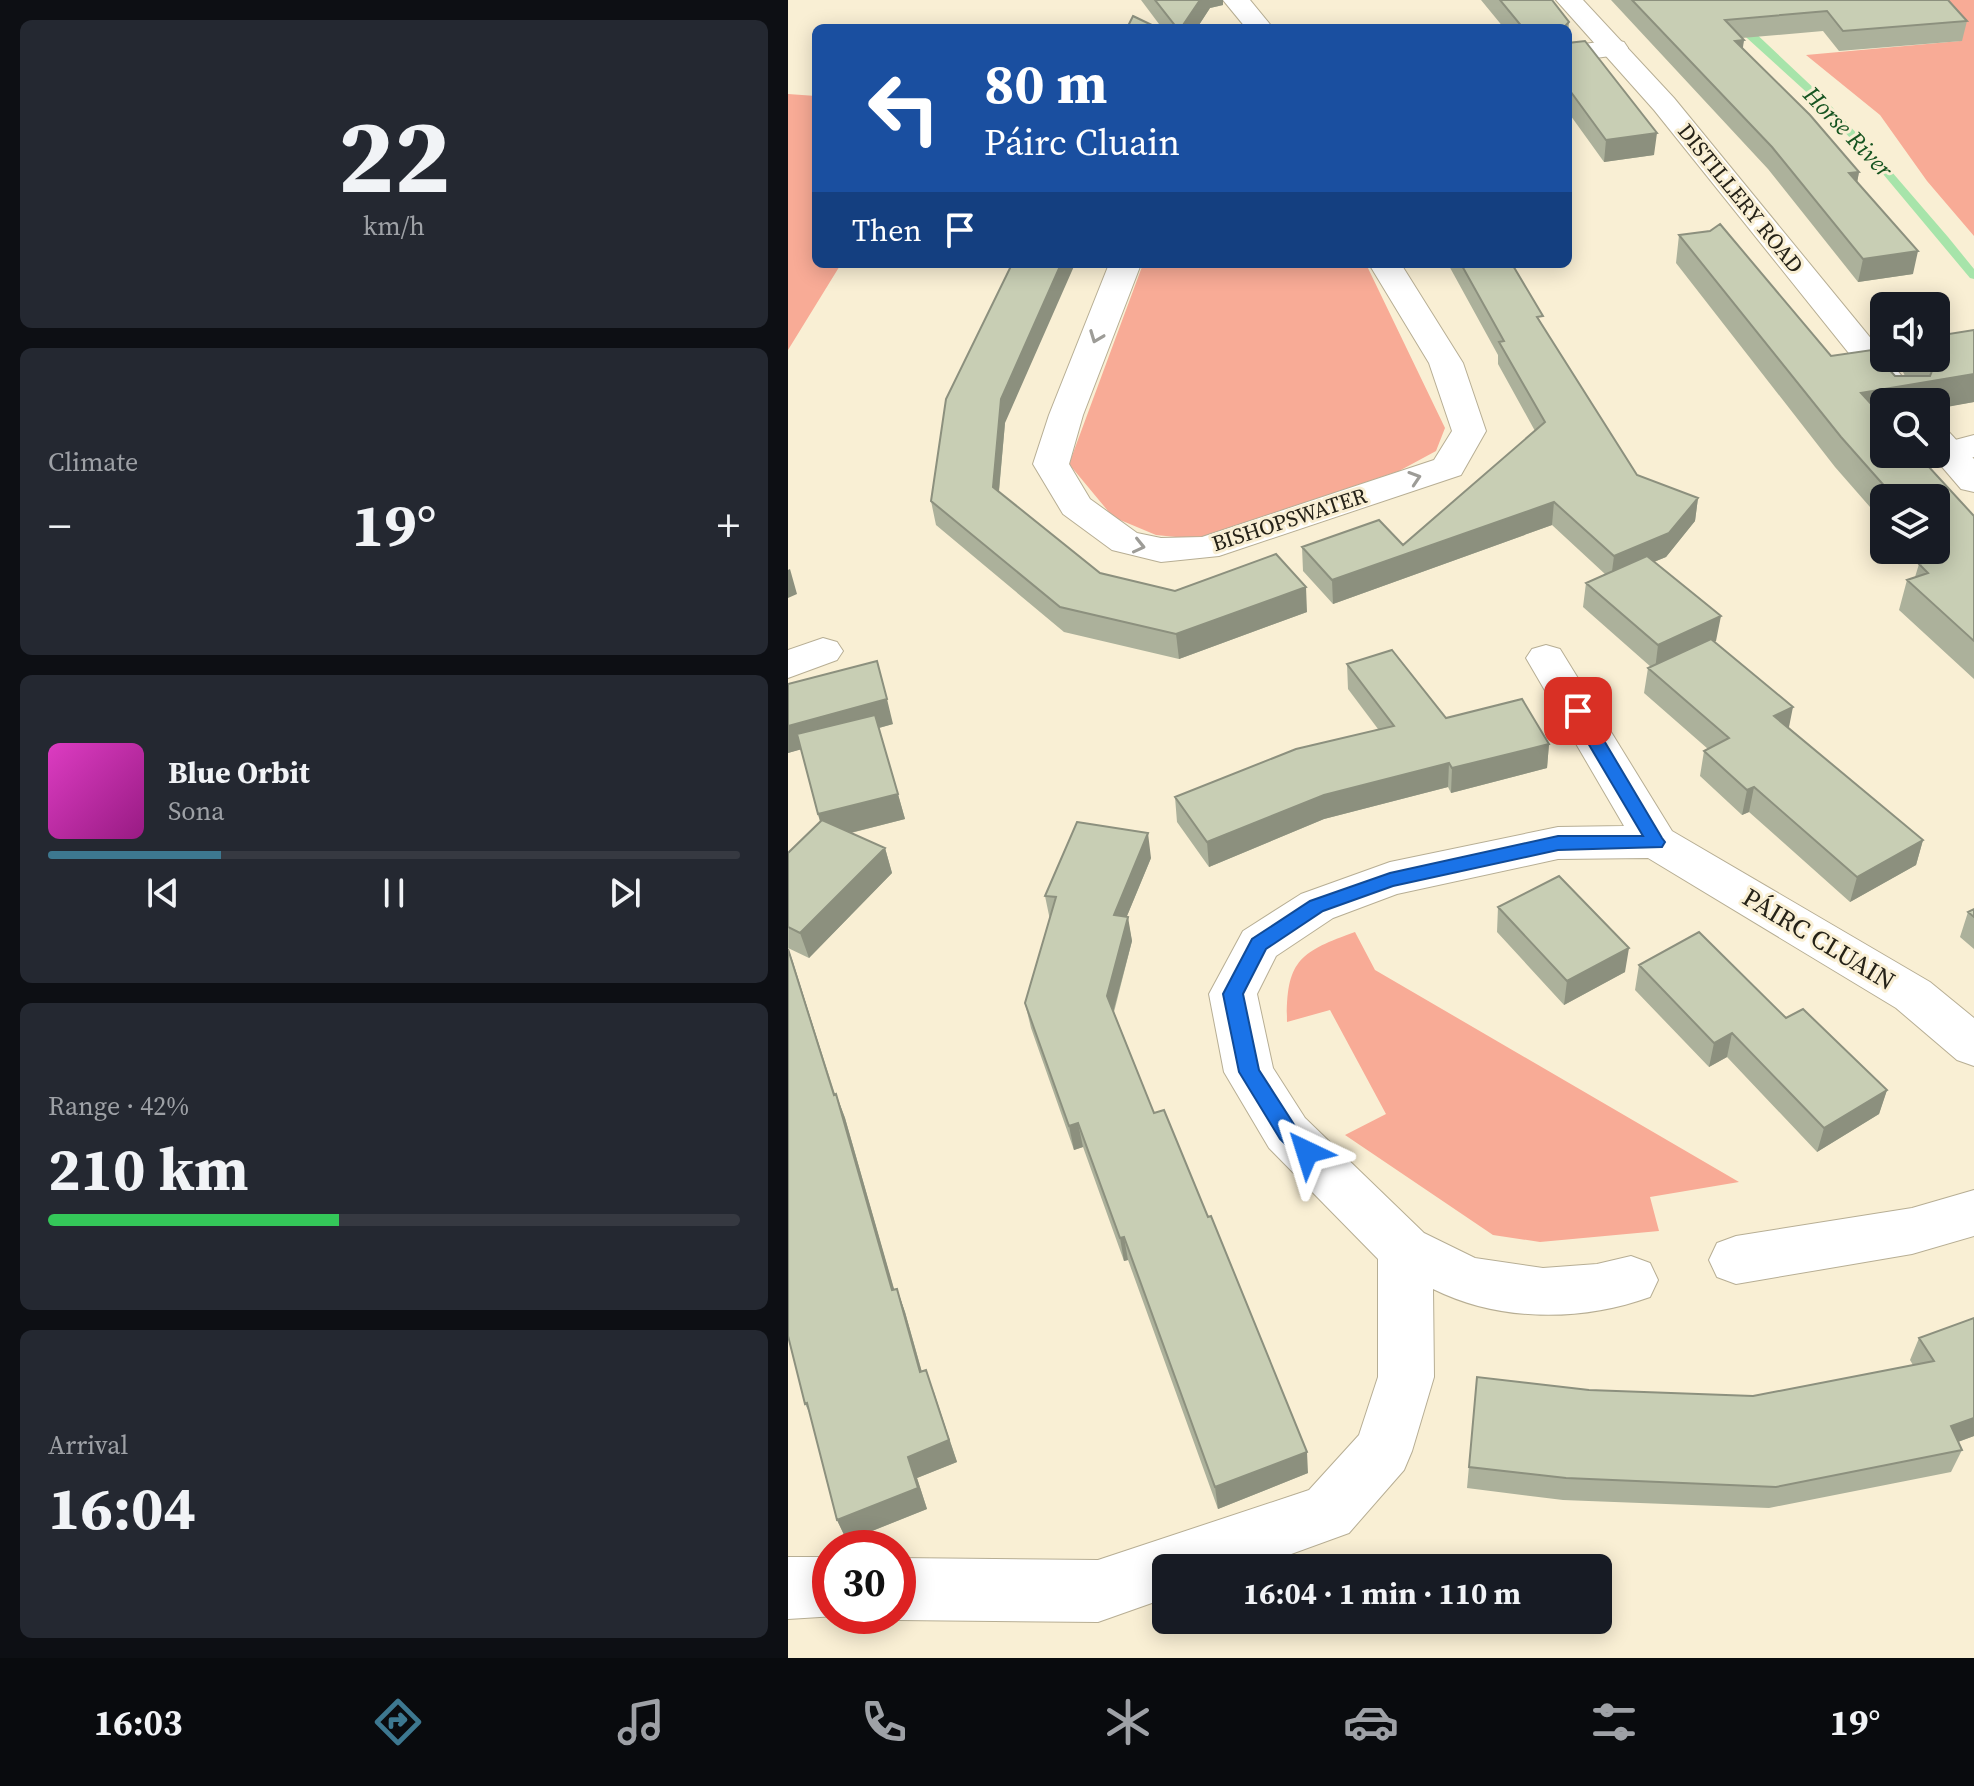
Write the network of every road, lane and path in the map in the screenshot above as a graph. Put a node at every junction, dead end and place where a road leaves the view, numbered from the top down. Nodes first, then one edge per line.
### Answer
1 (1236, 0) edge
2 (1569, 0) edge
3 (1257, 24) edge
4 (1615, 48) junction
5 (1572, 53) edge
6 (1123, 268) edge
7 (1387, 268) edge
8 (1894, 388) edge
9 (1953, 446) edge
10 (1974, 481) edge
11 (1546, 658) dead end
12 (1656, 842) junction
13 (1974, 1046) edge
14 (1974, 1213) edge
15 (1405, 1250) junction
16 (1736, 1260) dead end
17 (1631, 1280) dead end
18 (788, 1588) edge
19 (812, 1588) edge
20 (916, 1589) edge

1 - 3 street
2 - 4 street, DISTILLERY ROAD
4 - 5 street
4 - 8 street, DISTILLERY ROAD
6 -> 7 street, BISHOPSWATER
9 - 10 street
11 - 12 street, PÁIRC CLUAIN
12 - 13 street, PÁIRC CLUAIN
12 - 15 street
14 - 16 street
15 - 17 street
15 - 20 street
18 - 19 street

